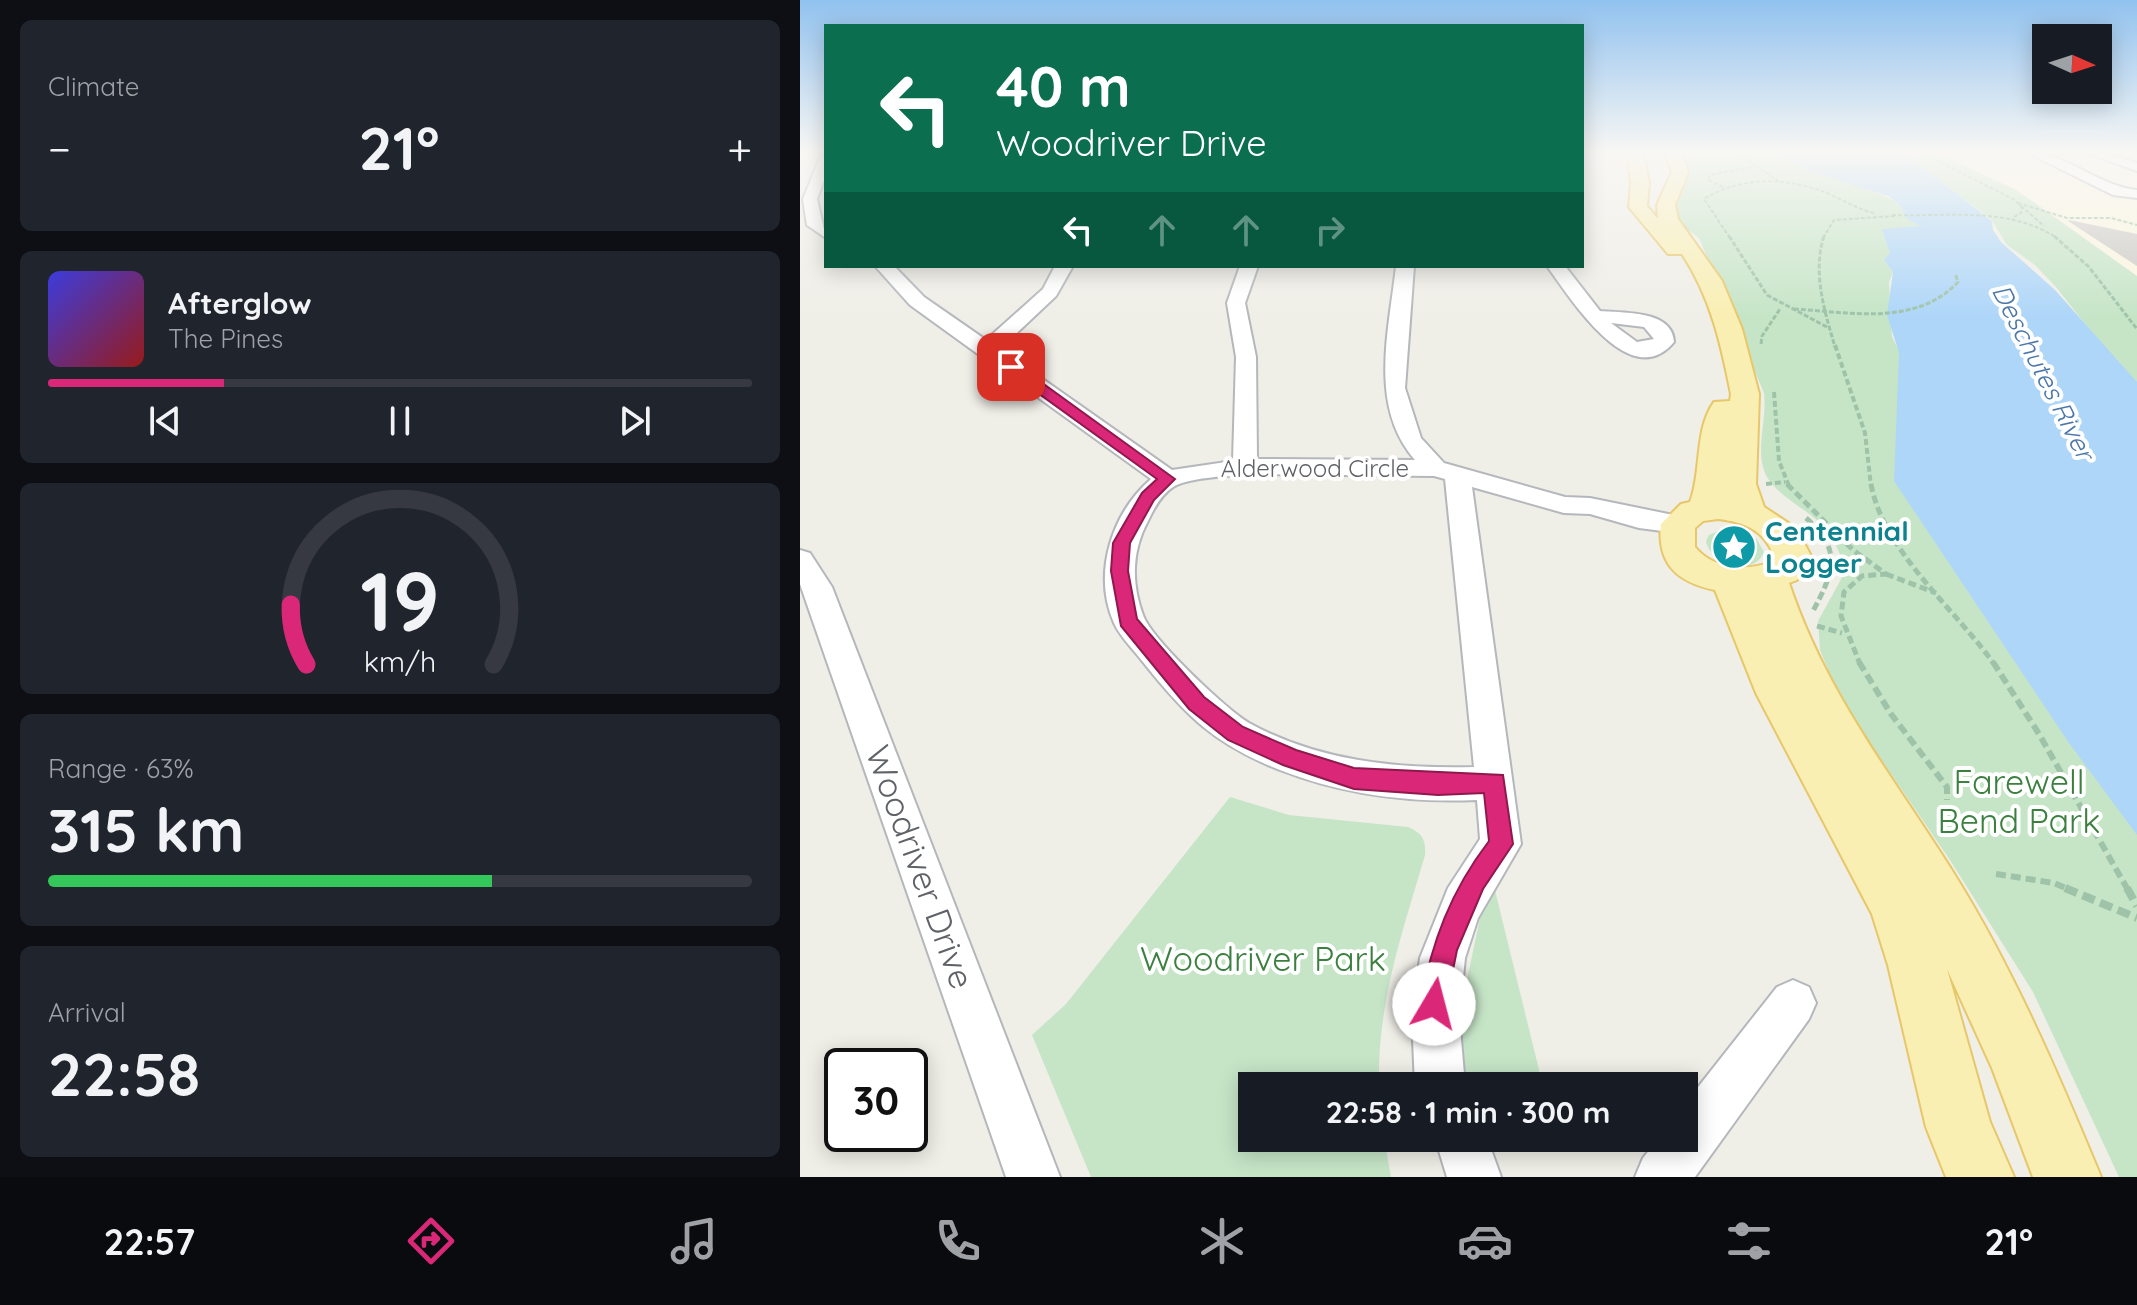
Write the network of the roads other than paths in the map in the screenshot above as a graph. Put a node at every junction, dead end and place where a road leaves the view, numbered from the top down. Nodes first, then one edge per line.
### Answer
1 (812, 207) edge
2 (1638, 207) edge
3 (1666, 207) edge
4 (824, 232) edge
5 (886, 268) edge
6 (1063, 268) edge
7 (1248, 268) edge
8 (1405, 268) edge
9 (1558, 268) edge
10 (1695, 304) dead end
11 (1596, 316) dead end
12 (987, 350) junction
13 (1713, 362) dead end
14 (1245, 466) junction
15 (1446, 470) junction
16 (1167, 479) junction
17 (1749, 512) junction
18 (1686, 525) junction
19 (800, 560) edge
20 (1750, 581) junction
21 (1495, 783) junction
22 (1793, 1003) dead end
23 (1438, 1072) edge
24 (1466, 1152) edge
25 (1681, 1169) edge
26 (1033, 1177) edge
27 (1474, 1177) edge
28 (1980, 1177) edge
29 (2067, 1177) edge

1 - 4 street
2 - 10 main road
3 - 17 main road
5 - 12 street
6 - 12 street
7 - 14 street
8 - 15 street, Alderwood Circle
9 - 11 street
12 - 16 street
13 - 18 main road
14 - 15 street, Alderwood Circle
14 - 16 street, Alderwood Circle
15 - 18 street, Alderwood Circle
15 - 21 street
16 - 21 street
17 - 18 main road
17 - 20 main road
18 - 20 main road
19 - 26 street, Woodriver Drive
20 - 28 main road
20 - 29 main road
21 - 23 street
22 - 25 street
24 - 27 street

